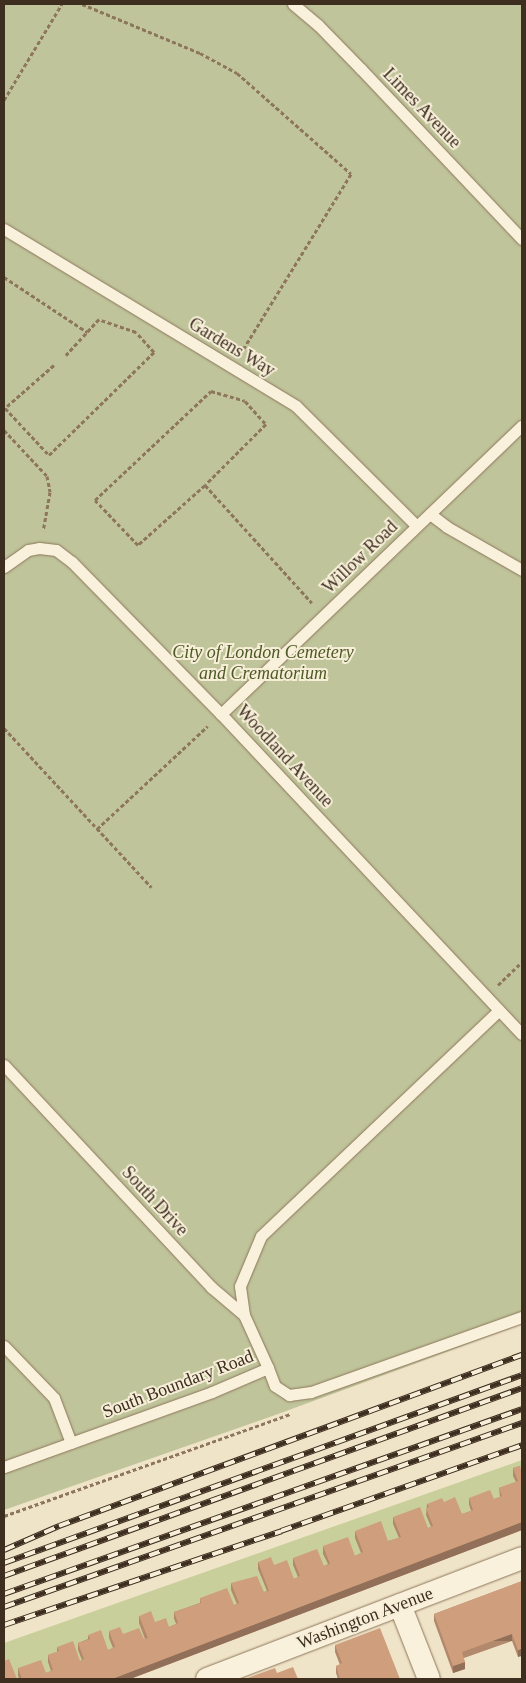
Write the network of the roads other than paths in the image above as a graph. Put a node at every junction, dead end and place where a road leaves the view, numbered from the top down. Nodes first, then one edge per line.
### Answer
1 (294, 4) edge
2 (4, 229) edge
3 (522, 239) edge
4 (522, 425) edge
5 (430, 514) junction
6 (418, 526) junction
7 (4, 568) edge
8 (522, 570) edge
9 (221, 714) junction
10 (499, 1010) junction
11 (522, 1034) edge
12 (4, 1065) edge
13 (244, 1315) junction
14 (522, 1316) edge
15 (4, 1346) edge
16 (268, 1368) junction
17 (71, 1443) junction
18 (4, 1466) edge
19 (522, 1558) edge
20 (400, 1605) junction
21 (210, 1679) edge
22 (429, 1679) edge

1 - 3 lane, Limes Avenue
2 - 6 lane, Gardens Way
4 - 5 lane, Willow Road
5 - 6 lane, Willow Road
5 - 8 lane
6 - 9 lane, Willow Road
7 - 9 lane, Woodland Avenue
9 - 10 lane, Woodland Avenue
10 - 11 lane, Woodland Avenue
10 - 13 lane
12 - 13 lane, South Drive
13 - 16 lane, South Drive
14 - 16 lane, South Boundary Road
15 - 17 lane
16 - 17 lane, South Boundary Road
17 - 18 lane, South Boundary Road
19 - 20 street, Washington Avenue
20 - 21 street, Washington Avenue
20 - 22 street

